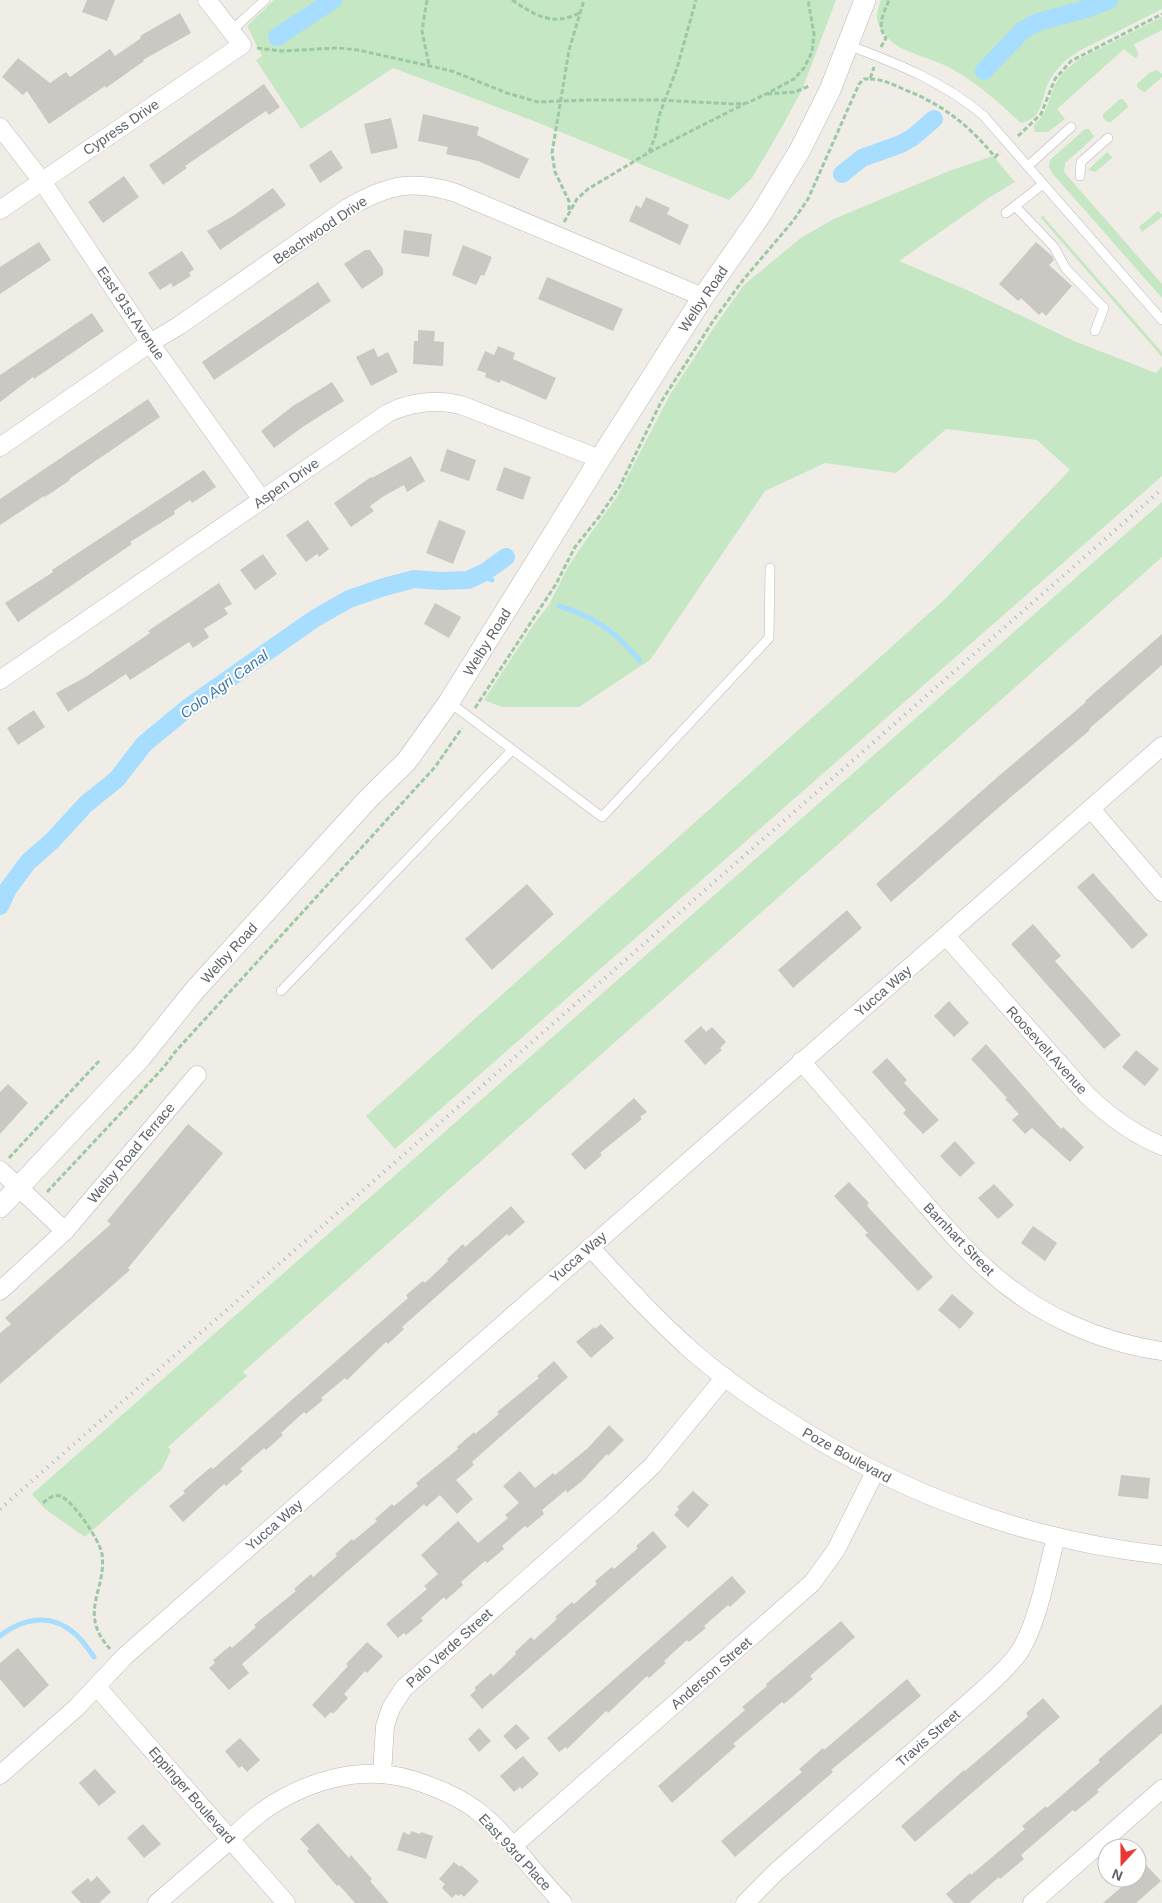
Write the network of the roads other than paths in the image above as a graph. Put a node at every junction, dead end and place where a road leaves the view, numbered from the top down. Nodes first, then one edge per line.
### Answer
1 (207, 0) edge
2 (265, 0) edge
3 (864, 0) edge
4 (236, 38) junction
5 (848, 45) junction
6 (0, 127) edge
7 (1071, 127) dead end
8 (1108, 138) dead end
9 (1028, 166) junction
10 (1080, 176) dead end
11 (42, 180) junction
12 (1043, 184) junction
13 (1015, 206) junction
14 (0, 210) edge
15 (1006, 213) dead end
16 (703, 297) junction
17 (1162, 320) edge
18 (1095, 331) dead end
19 (150, 343) junction
20 (0, 447) edge
21 (600, 459) junction
22 (262, 500) junction
23 (770, 568) dead end
24 (0, 680) edge
25 (449, 702) junction
26 (1162, 746) edge
27 (512, 750) junction
28 (1091, 809) junction
29 (1162, 892) edge
30 (946, 936) junction
31 (281, 991) dead end
32 (801, 1061) junction
33 (198, 1074) dead end
34 (1162, 1146) edge
35 (0, 1170) edge
36 (18, 1187) junction
37 (0, 1207) edge
38 (65, 1231) junction
39 (590, 1246) junction
40 (0, 1291) edge
41 (1162, 1351) edge
42 (726, 1378) junction
43 (875, 1472) junction
44 (1056, 1537) junction
45 (1162, 1555) edge
46 (97, 1687) junction
47 (382, 1774) junction
48 (0, 1775) edge
49 (1162, 1789) edge
50 (231, 1839) junction
51 (513, 1846) junction
52 (157, 1903) edge
53 (286, 1903) edge
54 (563, 1903) edge
55 (744, 1903) edge
56 (1032, 1903) edge

1 - 4 street
2 - 4 lane
3 - 5 street, Welby Road
4 - 11 street, Cypress Drive
5 - 9 lane
5 - 16 street, Welby Road
6 - 11 street, East 91st Avenue
7 - 9 lane
8 - 10 lane
9 - 12 lane
11 - 14 street, Cypress Drive
11 - 19 street, East 91st Avenue
12 - 13 lane
12 - 17 lane
13 - 15 lane
13 - 18 lane
16 - 19 street, Beachwood Drive
16 - 21 street, Welby Road
19 - 20 street, Beachwood Drive
19 - 22 street, East 91st Avenue
21 - 22 street, Aspen Drive
21 - 25 street, Welby Road
22 - 24 street, Aspen Drive
23 - 27 lane
25 - 27 lane
25 - 36 street, Welby Road
26 - 28 street, Yucca Way
27 - 31 lane
28 - 29 street
28 - 30 street, Yucca Way
30 - 32 street, Yucca Way
30 - 34 street, Roosevelt Avenue
32 - 39 street, Yucca Way
32 - 41 street, Barnhart Street
33 - 38 street, Welby Road Terrace
35 - 36 street
36 - 37 street, Welby Road
36 - 38 street
38 - 40 street, Welby Road Terrace
39 - 42 street, Poze Boulevard
39 - 46 street, Yucca Way
42 - 43 street, Poze Boulevard
42 - 47 street, Palo Verde Street
43 - 44 street, Poze Boulevard
43 - 51 street, Anderson Street
44 - 45 street, Poze Boulevard
44 - 55 street, Travis Street
46 - 48 street, Yucca Way
46 - 50 street, Eppinger Boulevard
47 - 50 street
47 - 51 street, East 93rd Place
49 - 56 street
50 - 52 street
50 - 53 street, Eppinger Boulevard
51 - 54 street, East 93rd Place

